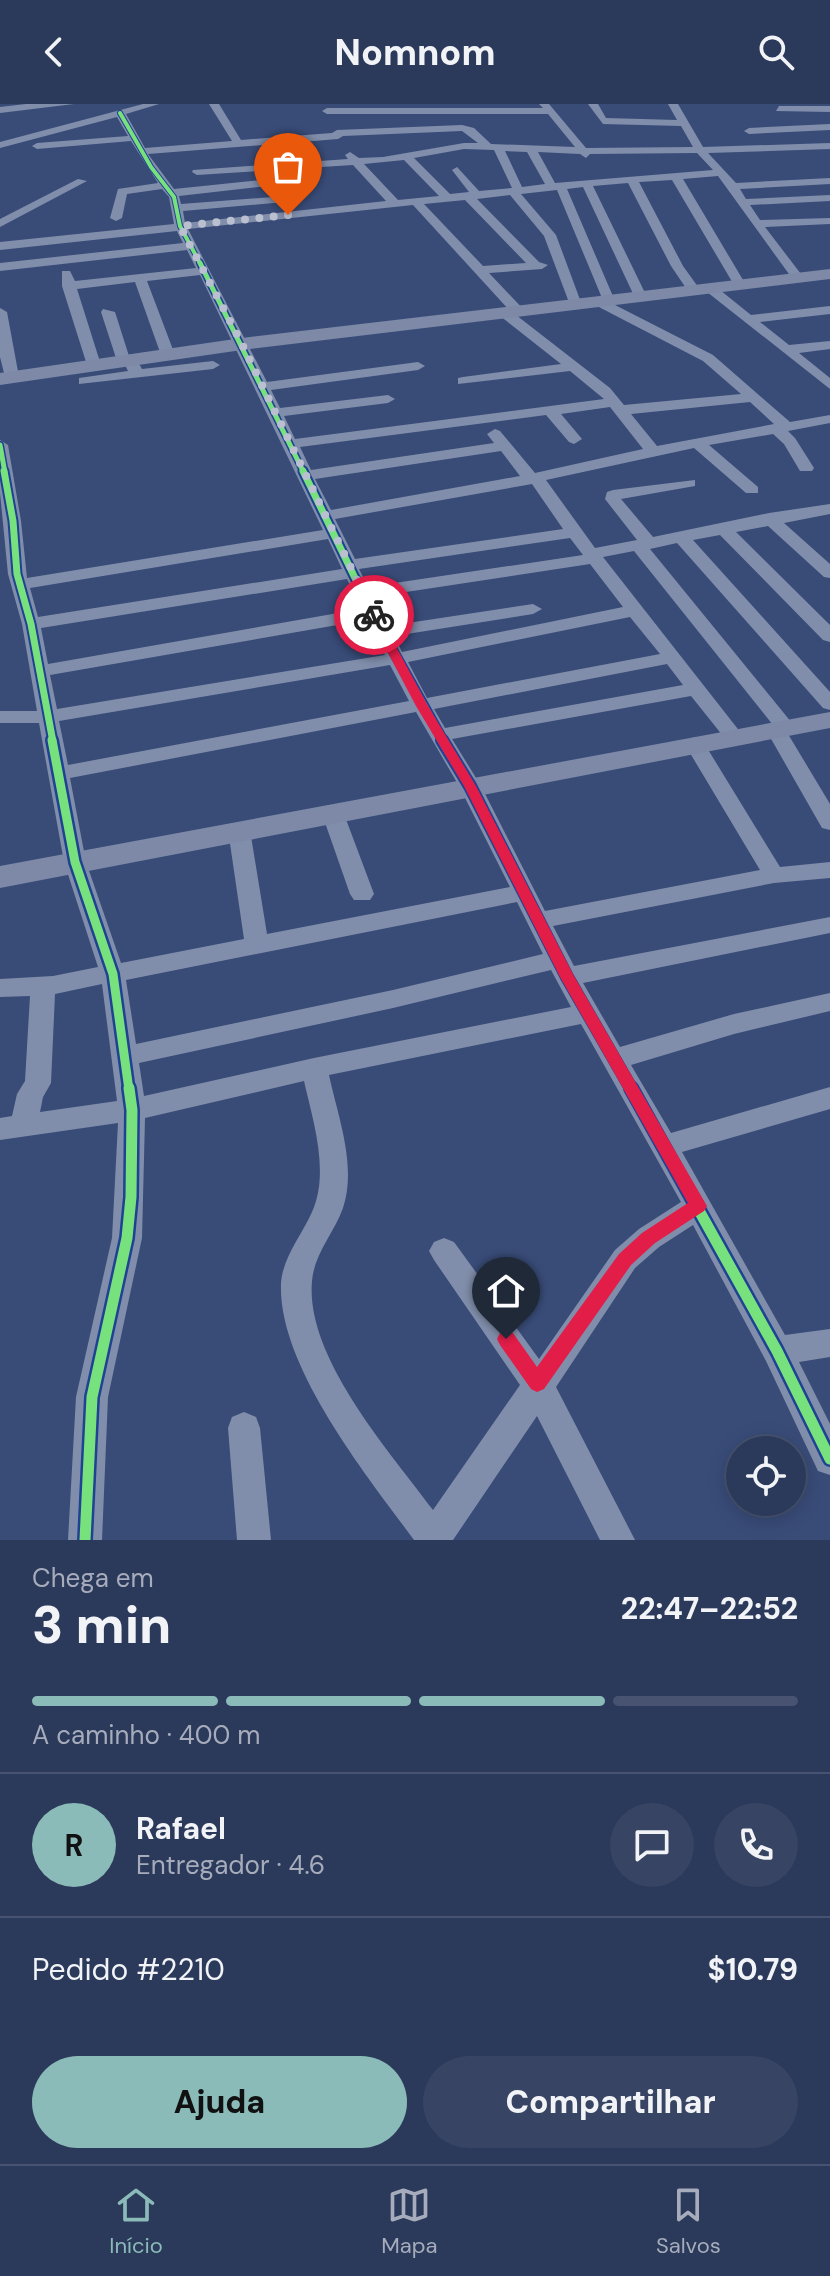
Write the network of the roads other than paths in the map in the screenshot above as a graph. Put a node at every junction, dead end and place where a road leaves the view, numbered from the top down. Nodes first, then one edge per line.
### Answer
1 (69, 104) edge
2 (154, 104) edge
3 (214, 104) edge
4 (593, 104) edge
5 (673, 104) edge
6 (776, 106) edge
7 (326, 107) edge
8 (133, 108) edge
9 (484, 108) edge
10 (548, 108) edge
11 (830, 109) edge
12 (0, 110) edge
13 (38, 115) edge
14 (685, 123) junction
15 (284, 126) dead end
16 (830, 127) edge
17 (803, 128) junction
18 (609, 130) dead end
19 (579, 133) junction
20 (338, 136) junction
21 (677, 136) dead end
22 (692, 136) junction
23 (414, 137) dead end
24 (287, 139) junction
25 (238, 143) junction
26 (138, 145) junction
27 (493, 146) junction
28 (830, 146) edge
29 (0, 147) edge
30 (190, 147) junction
31 (530, 147) junction
32 (765, 148) junction
33 (581, 149) junction
34 (346, 150) junction
35 (700, 150) junction
36 (405, 155) junction
37 (590, 160) dead end
38 (355, 161) junction
39 (776, 161) dead end
40 (197, 166) junction
41 (630, 168) junction
42 (457, 170) dead end
43 (598, 170) dead end
44 (720, 173) junction
45 (366, 174) junction
46 (336, 176) dead end
47 (675, 176) junction
48 (321, 178) dead end
49 (82, 181) dead end
50 (277, 181) junction
51 (607, 181) junction
52 (830, 181) edge
53 (587, 184) junction
54 (733, 186) junction
55 (556, 187) junction
56 (205, 189) junction
57 (517, 192) junction
58 (473, 196) junction
59 (830, 198) edge
60 (285, 199) junction
61 (448, 199) junction
62 (416, 202) junction
63 (743, 202) junction
64 (395, 204) junction
65 (177, 212) junction
66 (288, 215) junction
67 (116, 218) dead end
68 (830, 221) edge
69 (0, 224) edge
70 (757, 224) junction
71 (0, 246) edge
72 (64, 261) junction
73 (558, 264) junction
74 (535, 265) junction
75 (0, 267) edge
76 (480, 270) junction
77 (203, 271) junction
78 (830, 274) edge
79 (139, 277) junction
80 (798, 278) junction
81 (740, 285) junction
82 (68, 286) junction
83 (703, 290) junction
84 (641, 297) junction
85 (604, 302) junction
86 (576, 305) junction
87 (830, 310) edge
88 (0, 312) edge
89 (108, 312) dead end
90 (512, 312) junction
91 (750, 319) junction
92 (1, 327) edge
93 (242, 344) junction
94 (830, 345) edge
95 (786, 350) junction
96 (168, 355) junction
97 (130, 365) junction
98 (213, 365) dead end
99 (418, 366) dead end
100 (574, 366) junction
101 (89, 373) junction
102 (6, 378) edge
103 (463, 381) dead end
104 (829, 383) edge
105 (262, 387) junction
106 (755, 397) junction
107 (388, 399) dead end
108 (619, 406) junction
109 (549, 409) junction
110 (276, 413) junction
111 (483, 417) junction
112 (830, 419) edge
113 (780, 427) junction
114 (574, 439) dead end
115 (697, 443) junction
116 (289, 444) junction
117 (0, 445) edge
118 (504, 446) junction
119 (653, 451) junction
120 (806, 468) dead end
121 (305, 476) junction
122 (533, 479) junction
123 (689, 483) dead end
124 (752, 490) dead end
125 (823, 510) edge
126 (769, 518) junction
127 (6, 521) edge
128 (830, 523) edge
129 (329, 525) junction
130 (722, 527) junction
131 (574, 532) junction
132 (681, 537) junction
133 (644, 545) junction
134 (593, 556) junction
135 (350, 569) junction
136 (830, 573) edge
137 (13, 578) edge
138 (368, 603) junction
139 (533, 609) dead end
140 (636, 610) junction
141 (31, 624) junction
142 (384, 632) junction
143 (830, 636) edge
144 (399, 658) junction
145 (671, 658) junction
146 (40, 671) junction
147 (695, 689) junction
148 (830, 704) edge
149 (422, 706) junction
150 (0, 717) edge
151 (48, 717) junction
152 (830, 720) edge
153 (781, 729) junction
154 (439, 735) junction
155 (734, 737) junction
156 (694, 743) junction
157 (59, 773) junction
158 (470, 786) junction
159 (333, 814) junction
160 (830, 823) edge
161 (239, 830) junction
162 (75, 862) junction
163 (830, 870) edge
164 (774, 875) junction
165 (0, 877) edge
166 (526, 892) junction
167 (362, 894) dead end
168 (540, 920) junction
169 (830, 925) edge
170 (257, 947) junction
171 (563, 968) junction
172 (113, 974) junction
173 (43, 986) junction
174 (0, 988) edge
175 (830, 1002) edge
176 (589, 1013) junction
177 (126, 1056) junction
178 (615, 1059) junction
179 (314, 1068) junction
180 (830, 1098) edge
181 (132, 1110) junction
182 (12, 1128) edge
183 (665, 1146) junction
184 (698, 1206) junction
185 (444, 1251) dead end
186 (830, 1343) edge
187 (777, 1351) junction
188 (537, 1383) junction
189 (244, 1428) dead end
190 (830, 1459) edge
191 (441, 1536) edge
192 (85, 1540) edge
193 (254, 1540) edge
194 (618, 1540) edge

1 - 13 street
2 - 8 street
3 - 25 street
4 - 14 street
5 - 14 street
6 - 11 street
6 - 17 street
7 - 9 street
7 - 20 street
8 - 13 street
8 - 26 street
9 - 10 street
10 - 19 street
12 - 13 street
13 - 29 street
14 - 22 street
15 - 24 street
16 - 17 street
17 - 32 street
18 - 19 street
19 - 33 street
20 - 23 street
20 - 24 street
20 - 27 street
20 - 34 street
21 - 22 street
22 - 35 street
24 - 25 street
25 - 30 street
26 - 29 street
26 - 30 street
26 - 65 street
27 - 31 street
27 - 36 street
27 - 57 street
28 - 32 street
30 - 40 street
31 - 33 street
31 - 55 street
32 - 35 street
32 - 39 street
33 - 37 street
33 - 41 street
34 - 38 street
34 - 40 street
35 - 41 street
35 - 44 street
36 - 38 street
36 - 61 street
38 - 40 street
38 - 45 street
40 - 56 street
41 - 47 street
41 - 51 street
41 - 83 street
42 - 58 street
43 - 51 street
44 - 47 street
44 - 54 street
45 - 46 street
45 - 64 street
47 - 81 street
48 - 50 street
49 - 69 street
50 - 56 street
50 - 60 street
51 - 53 street
52 - 54 street
53 - 55 street
53 - 84 street
54 - 63 street
55 - 57 street
55 - 85 street
56 - 65 street
57 - 58 street
57 - 73 street
58 - 61 street
58 - 74 street
59 - 63 street
60 - 65 street
60 - 66 street
61 - 62 street
62 - 64 street
62 - 76 street
63 - 70 street
64 - 66 street
65 - 66 street
65 - 67 street
65 - 71 street
65 - 72 street
65 - 77 street
68 - 70 street
70 - 80 street
72 - 75 street
72 - 82 street
73 - 74 street
73 - 86 street
74 - 76 street
76 - 90 street
77 - 79 street
77 - 93 street
78 - 80 street
79 - 82 street
79 - 96 street
80 - 81 street
81 - 83 street
82 - 101 street
83 - 84 street
83 - 91 street
84 - 85 street
85 - 86 street
85 - 106 street
86 - 90 street
87 - 91 street
88 - 92 street
89 - 97 street
90 - 93 street
90 - 100 street
91 - 95 street
92 - 102 street
93 - 96 street
93 - 105 street
94 - 95 street
95 - 104 street
96 - 97 street
97 - 98 street
97 - 101 street
99 - 105 street
100 - 103 street
100 - 108 street
101 - 102 street
105 - 110 street
106 - 108 street
106 - 113 street
107 - 110 street
108 - 109 street
108 - 119 street
109 - 111 street
109 - 114 street
110 - 116 street
111 - 116 street
111 - 118 street
112 - 113 street
113 - 115 street
113 - 120 street
115 - 119 street
115 - 124 street
116 - 121 street
117 - 127 street
118 - 121 street
118 - 122 street
119 - 122 street
121 - 129 street
122 - 129 street
122 - 131 street
123 - 133 street
125 - 126 street
125 - 128 street
126 - 130 street
126 - 136 street
127 - 137 street
129 - 135 street
129 - 137 street
130 - 132 street
130 - 143 street
131 - 134 street
131 - 135 street
132 - 133 street
132 - 148 street
133 - 134 street
133 - 153 street
134 - 138 street
134 - 140 street
135 - 138 street
135 - 141 street
137 - 141 street
138 - 142 street
138 - 146 street
139 - 142 street
140 - 144 street
140 - 145 street
141 - 146 street
142 - 144 street
144 - 149 street
144 - 151 street
145 - 147 street
145 - 149 street
146 - 151 street
147 - 154 street
147 - 155 street
149 - 154 street
149 - 157 street
150 - 151 street
151 - 157 street
152 - 153 street
153 - 155 street
153 - 160 street
154 - 158 street
155 - 156 street
156 - 158 street
156 - 164 street
157 - 162 street
158 - 159 street
158 - 166 street
159 - 161 street
159 - 167 street
161 - 162 street
161 - 170 street
162 - 165 street
162 - 172 street
163 - 164 street
164 - 168 street
166 - 168 street
166 - 170 street
168 - 171 street
169 - 171 street
170 - 172 street
171 - 176 street
171 - 177 street
172 - 173 street
172 - 177 street
173 - 174 street
173 - 182 street
175 - 178 street
176 - 178 street
176 - 179 street
177 - 181 street
178 - 183 street
179 - 181 street
179 - 191 street
180 - 183 street
181 - 182 street
181 - 192 street
183 - 184 street
184 - 187 street
184 - 188 street
185 - 188 street
186 - 187 street
187 - 190 street
188 - 191 street
188 - 194 street
189 - 193 street

